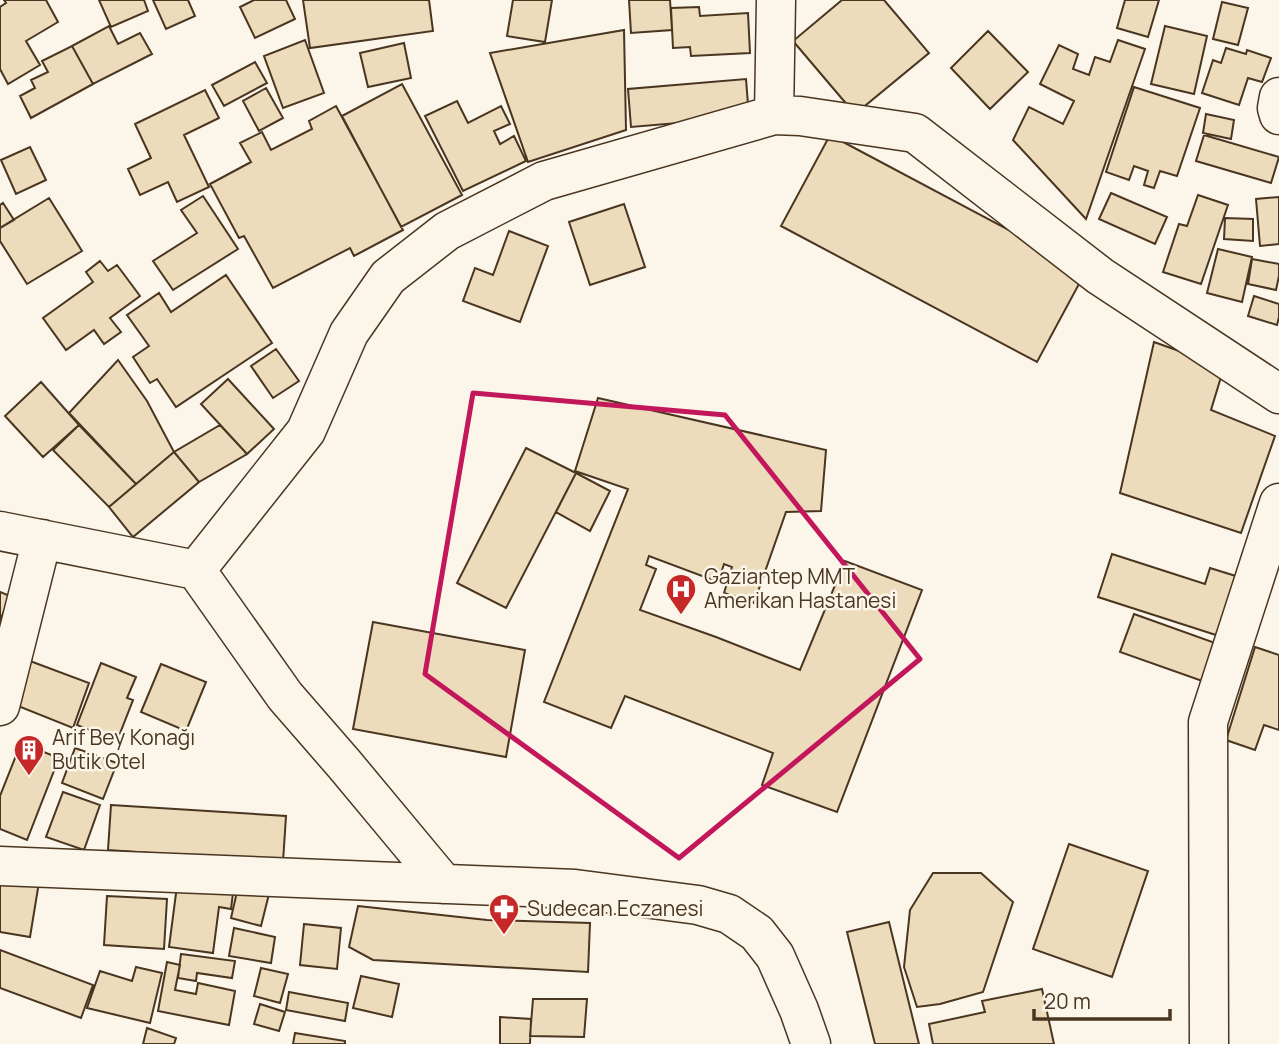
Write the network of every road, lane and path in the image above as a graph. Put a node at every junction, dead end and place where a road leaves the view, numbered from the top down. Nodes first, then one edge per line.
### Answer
1 (776, 0) edge
2 (1279, 97) edge
3 (774, 115) junction
4 (1279, 115) edge
5 (1279, 394) edge
6 (1279, 503) edge
7 (0, 531) edge
8 (42, 539) junction
9 (196, 570) junction
10 (0, 706) edge
11 (0, 866) edge
12 (444, 884) junction
13 (811, 1044) edge
14 (1209, 1044) edge

1 - 3 street
2 - 4 street
3 - 5 street
3 - 9 street
6 - 14 street
7 - 8 street
8 - 9 street
8 - 10 street
9 - 12 street
11 - 12 street
12 - 13 street

